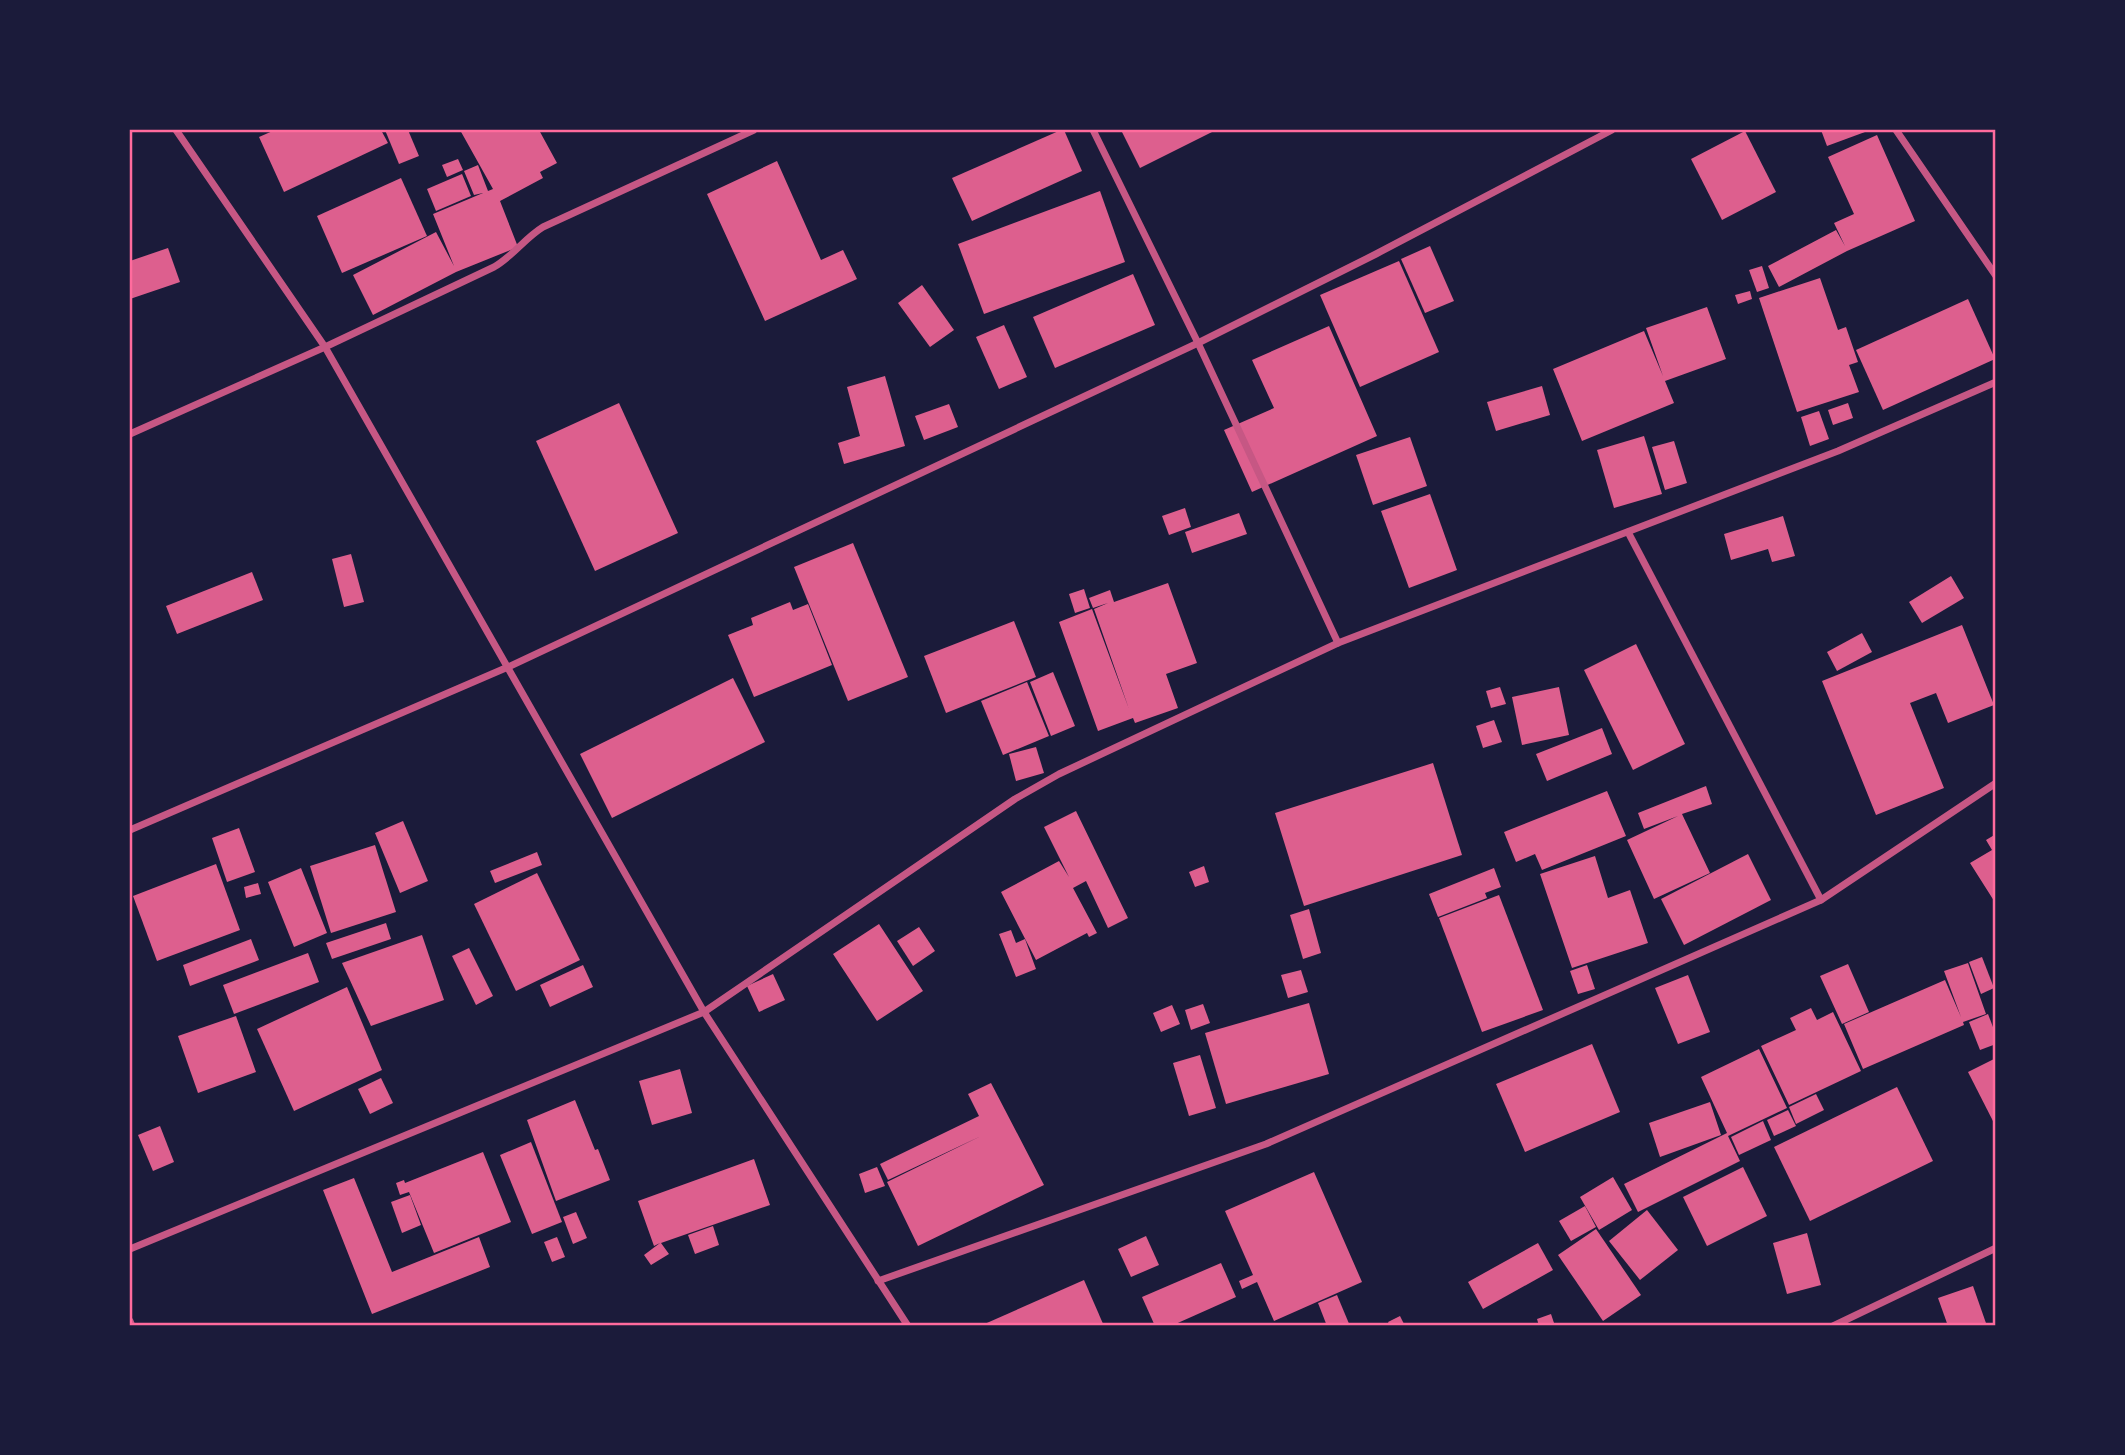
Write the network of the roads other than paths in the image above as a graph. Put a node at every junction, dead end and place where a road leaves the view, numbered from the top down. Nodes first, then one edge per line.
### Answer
1 (176, 130) edge
2 (754, 130) edge
3 (1093, 130) edge
4 (1612, 130) edge
5 (1896, 130) edge
6 (1996, 276) edge
7 (1198, 343) junction
8 (325, 347) junction
9 (1996, 382) edge
10 (130, 434) edge
11 (1628, 532) junction
12 (1338, 643) junction
13 (508, 667) junction
14 (1996, 783) edge
15 (130, 830) edge
16 (1821, 900) junction
17 (704, 1012) junction
18 (1996, 1248) edge
19 (130, 1249) edge
20 (878, 1281) junction
21 (908, 1325) edge
22 (1833, 1325) edge

1 - 8 street
2 - 8 street
3 - 7 street
4 - 7 street
5 - 6 street
7 - 12 street
7 - 13 street
8 - 10 street
8 - 13 street
9 - 11 street
11 - 12 street
11 - 16 street
12 - 17 street
13 - 15 street
13 - 17 street
14 - 16 street
16 - 20 street
17 - 19 street
17 - 20 street
18 - 22 street
20 - 21 street

